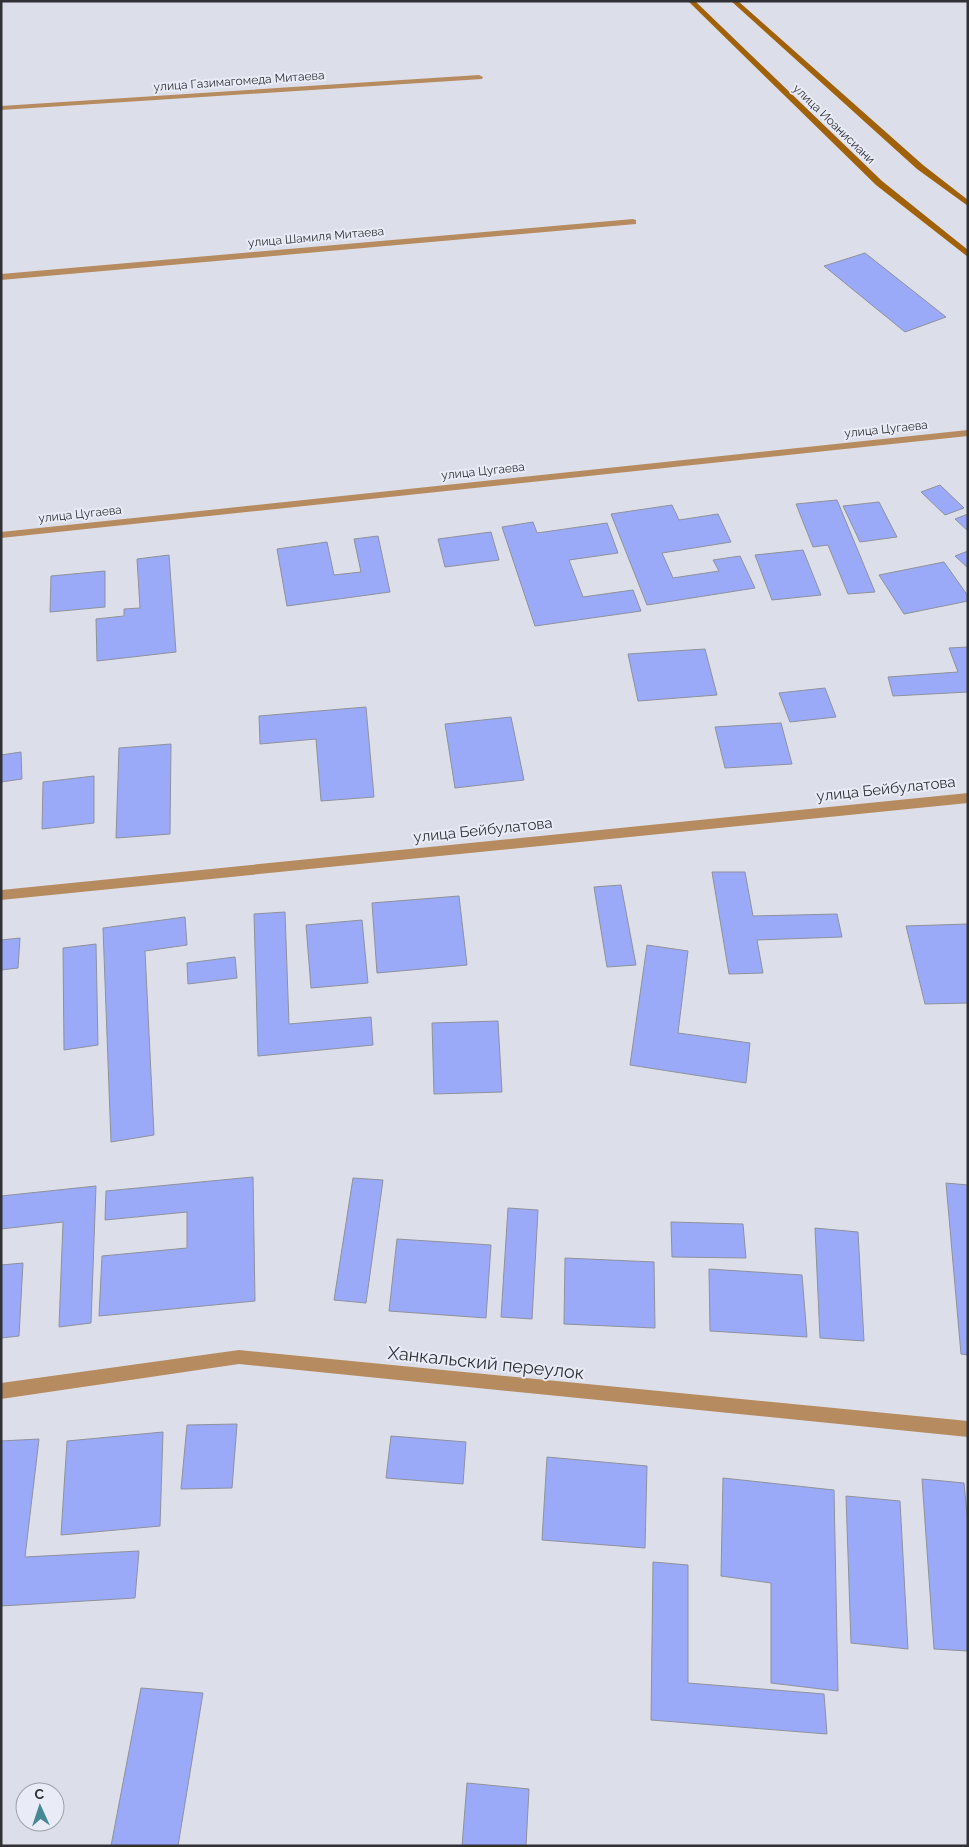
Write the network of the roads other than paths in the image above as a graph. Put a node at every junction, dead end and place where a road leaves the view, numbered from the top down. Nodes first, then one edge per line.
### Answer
1 (691, 1) edge
2 (734, 1) edge
3 (479, 77) dead end
4 (1, 108) edge
5 (968, 204) edge
6 (633, 222) dead end
7 (968, 254) edge
8 (1, 277) edge
9 (968, 433) edge
10 (1, 534) edge
11 (968, 798) edge
12 (1, 895) edge
13 (1, 1391) edge
14 (968, 1429) edge

1 - 7 main road, улица Иоанисиани
2 - 5 main road, улица Иоанисиани
3 - 4 street, улица Газимагомеда Митаева
6 - 8 street, улица Шамиля Митаева
9 - 10 street, улица Цугаева
11 - 12 street, улица Бейбулатова
13 - 14 street, Ханкальский переулок

